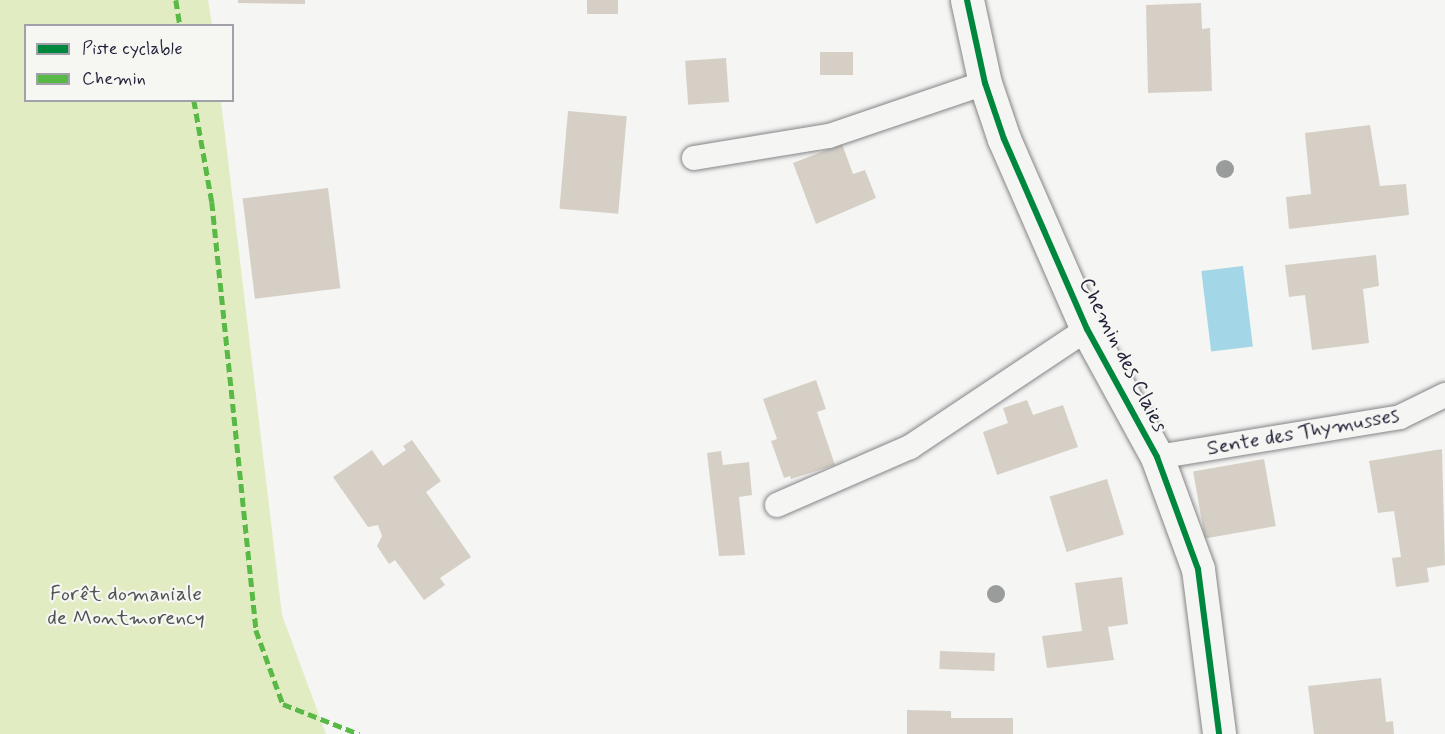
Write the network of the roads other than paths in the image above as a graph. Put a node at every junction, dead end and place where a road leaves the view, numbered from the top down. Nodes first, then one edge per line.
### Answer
1 (967, 0) edge
2 (985, 83) junction
3 (694, 158) dead end
4 (1087, 329) junction
5 (1445, 395) edge
6 (1157, 457) junction
7 (777, 505) dead end
8 (1219, 734) edge

1 - 2 street, Chemin des Claies
2 - 3 lane
2 - 4 street, Chemin des Claies
4 - 6 street, Chemin des Claies
4 - 7 lane
5 - 6 lane, Sente des Thymusses
6 - 8 street, Chemin des Claies

